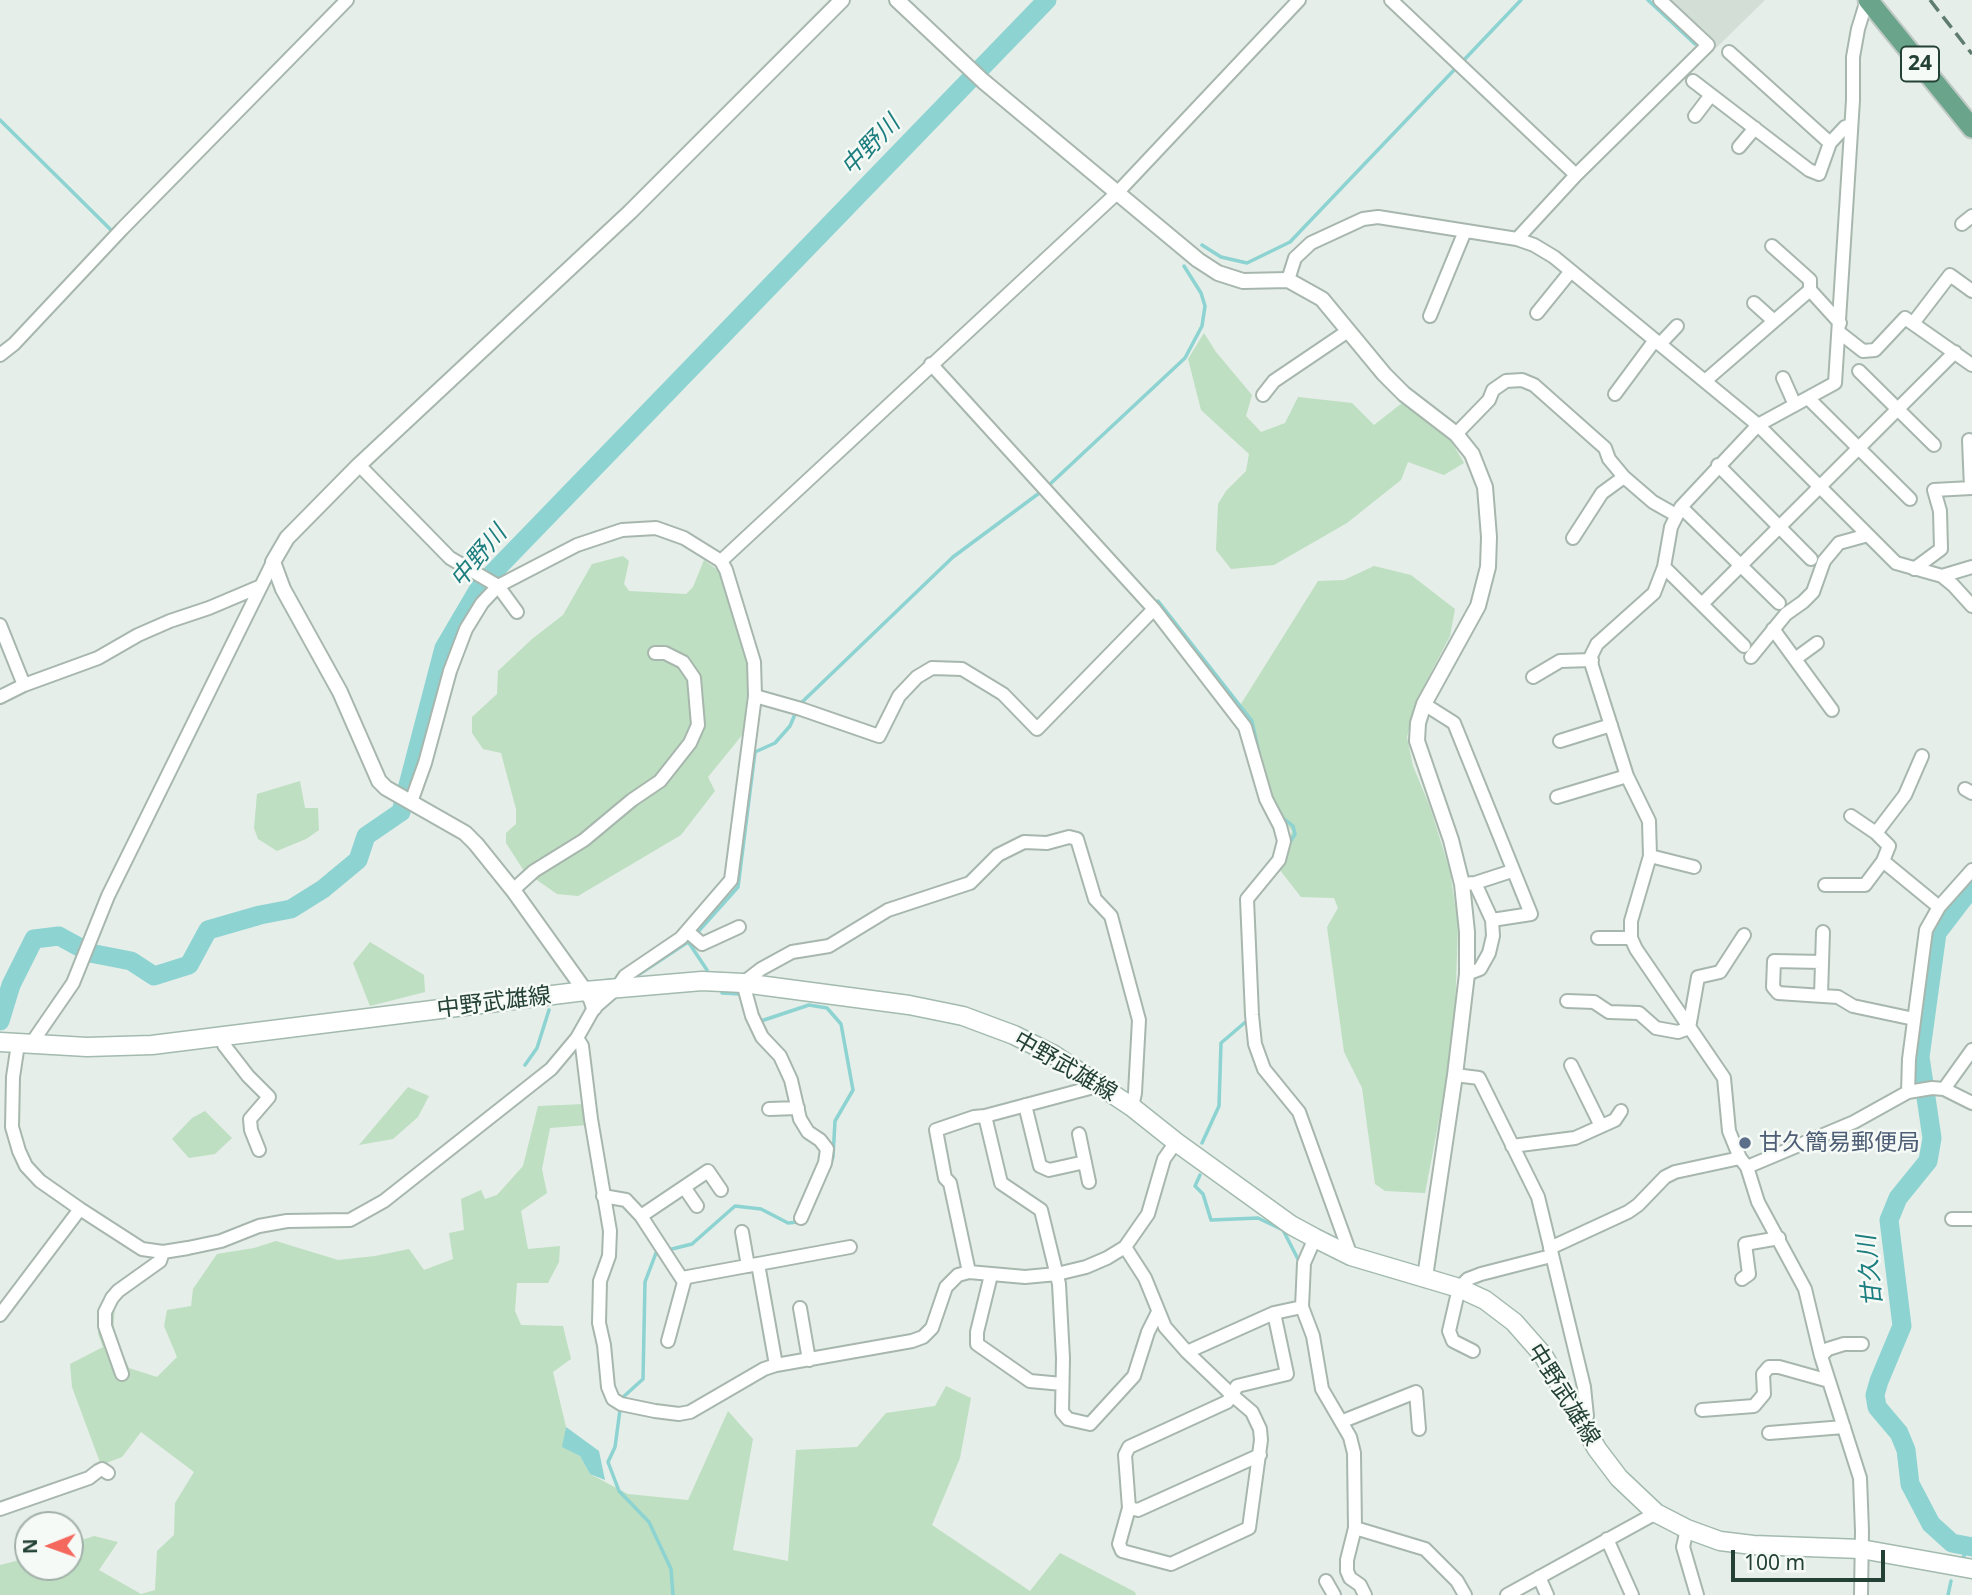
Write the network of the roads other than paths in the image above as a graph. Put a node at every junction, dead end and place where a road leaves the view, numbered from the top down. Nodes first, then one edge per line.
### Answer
1 (347, 0) edge
2 (842, 0) edge
3 (897, 0) edge
4 (1299, 0) edge
5 (1391, 0) edge
6 (1660, 0) edge
7 (1868, 0) edge
8 (1729, 52) dead end
9 (1693, 81) dead end
10 (1711, 95) junction
11 (1695, 116) dead end
12 (1851, 125) junction
13 (1755, 128) junction
14 (1972, 128) edge
15 (1829, 143) junction
16 (1739, 147) dead end
17 (1576, 175) junction
18 (1117, 193) junction
19 (1465, 231) junction
20 (1517, 239) junction
21 (1772, 246) dead end
22 (1571, 271) junction
23 (1288, 280) junction
24 (1810, 290) junction
25 (1972, 291) edge
26 (1755, 303) dead end
27 (1537, 313) dead end
28 (1430, 316) dead end
29 (1774, 321) junction
30 (1914, 322) junction
31 (1677, 326) dead end
32 (1840, 328) junction
33 (1348, 331) junction
34 (1657, 342) junction
35 (1955, 352) junction
36 (0, 355) edge
37 (931, 364) junction
38 (1972, 365) edge
39 (1859, 371) dead end
40 (1783, 378) dead end
41 (1705, 381) junction
42 (1615, 394) dead end
43 (1263, 395) dead end
44 (1808, 398) junction
45 (1795, 405) junction
46 (1898, 409) junction
47 (1758, 425) junction
48 (1457, 435) junction
49 (1969, 440) dead end
50 (1934, 444) dead end
51 (1858, 448) junction
52 (359, 465) junction
53 (1718, 465) junction
54 (1624, 477) junction
55 (1819, 486) junction
56 (1910, 499) dead end
57 (1678, 511) junction
58 (1778, 526) junction
59 (1868, 535) junction
60 (1573, 538) dead end
61 (1811, 559) dead end
62 (721, 561) junction
63 (273, 562) junction
64 (1740, 565) junction
65 (1972, 567) edge
66 (1664, 568) junction
67 (1914, 569) junction
68 (1942, 576) junction
69 (261, 586) junction
70 (498, 586) junction
71 (1779, 603) dead end
72 (1702, 604) junction
73 (1972, 606) edge
74 (1154, 609) junction
75 (517, 612) dead end
76 (0, 625) edge
77 (1773, 629) junction
78 (1817, 643) dead end
79 (655, 653) dead end
80 (1795, 659) junction
81 (1592, 660) junction
82 (1534, 677) dead end
83 (24, 685) junction
84 (755, 696) junction
85 (0, 697) edge
86 (1424, 704) junction
87 (1832, 710) dead end
88 (1611, 725) junction
89 (1560, 741) dead end
90 (1922, 756) dead end
91 (1627, 776) junction
92 (1557, 797) dead end
93 (411, 803) junction
94 (1851, 816) dead end
95 (1876, 833) junction
96 (1650, 856) junction
97 (1883, 861) junction
98 (1694, 867) dead end
99 (1972, 870) edge
100 (1511, 871) junction
101 (1469, 883) junction
102 (1825, 885) dead end
103 (513, 890) junction
104 (1938, 907) junction
105 (1492, 920) junction
106 (739, 927) dead end
107 (1824, 932) dead end
108 (692, 935) junction
109 (1744, 935) dead end
110 (1598, 937) dead end
111 (1631, 938) junction
112 (1822, 962) junction
113 (1467, 974) junction
114 (621, 982) junction
115 (743, 983) junction
116 (585, 991) junction
117 (1821, 995) junction
118 (1567, 1001) dead end
119 (594, 1008) junction
120 (1914, 1019) junction
121 (1689, 1028) junction
122 (223, 1037) junction
123 (577, 1038) junction
124 (0, 1042) edge
125 (25, 1044) junction
126 (1972, 1050) edge
127 (1571, 1065) dead end
128 (1455, 1075) junction
129 (1101, 1085) junction
130 (1938, 1088) junction
131 (1912, 1091) junction
132 (1972, 1102) edge
133 (1025, 1105) junction
134 (1132, 1107) junction
135 (798, 1108) junction
136 (769, 1109) dead end
137 (1620, 1111) dead end
138 (985, 1116) junction
139 (1601, 1126) junction
140 (1079, 1134) dead end
141 (1176, 1142) junction
142 (1512, 1146) junction
143 (259, 1150) dead end
144 (1085, 1162) junction
145 (1744, 1163) junction
146 (1089, 1182) dead end
147 (684, 1187) junction
148 (721, 1189) dead end
149 (603, 1196) junction
150 (698, 1206) dead end
151 (80, 1209) junction
152 (641, 1216) junction
153 (801, 1218) dead end
154 (1952, 1219) dead end
155 (1972, 1219) edge
156 (742, 1232) dead end
157 (1315, 1238) junction
158 (1779, 1238) junction
159 (850, 1247) dead end
160 (1125, 1247) junction
161 (163, 1252) junction
162 (1550, 1252) junction
163 (1351, 1255) junction
164 (753, 1265) junction
165 (970, 1272) junction
166 (991, 1275) junction
167 (1057, 1275) junction
168 (1425, 1277) junction
169 (682, 1278) junction
170 (1742, 1279) dead end
171 (1459, 1288) junction
172 (1302, 1307) junction
173 (800, 1308) dead end
174 (1158, 1312) junction
175 (1274, 1313) junction
176 (0, 1315) edge
177 (668, 1341) dead end
178 (1863, 1344) dead end
179 (1472, 1351) dead end
180 (1187, 1352) junction
181 (1821, 1356) junction
182 (809, 1360) junction
183 (776, 1366) junction
184 (122, 1374) dead end
185 (1829, 1381) junction
186 (1062, 1384) junction
187 (1232, 1395) junction
188 (1702, 1410) dead end
189 (1343, 1422) junction
190 (1582, 1423) junction
191 (1844, 1427) junction
192 (1419, 1429) dead end
193 (1769, 1433) dead end
194 (1260, 1455) junction
195 (108, 1473) dead end
196 (1129, 1508) junction
197 (0, 1509) edge
198 (1656, 1513) junction
199 (1355, 1528) junction
200 (1687, 1529) junction
201 (1607, 1539) junction
202 (1861, 1549) junction
203 (1972, 1569) edge
204 (1539, 1577) junction
205 (1326, 1581) dead end
206 (1334, 1595) edge
207 (1366, 1595) edge
208 (1465, 1595) edge
209 (1507, 1595) edge
210 (1547, 1595) edge
211 (1632, 1595) edge
212 (1697, 1595) edge
213 (1861, 1595) edge

1 - 36 street
2 - 52 street
3 - 18 street
4 - 18 street
5 - 17 street
6 - 17 street
7 - 12 street
7 - 14 main road, 24
8 - 15 street
9 - 10 street
10 - 11 street
10 - 13 street
12 - 15 street
12 - 32 street
13 - 15 street
13 - 16 street
17 - 20 street
18 - 23 street
18 - 37 street
19 - 20 street
19 - 23 street
19 - 28 street
20 - 22 street
21 - 24 street
22 - 27 street
22 - 34 street
23 - 33 street
24 - 29 street
24 - 32 street
25 - 30 street
26 - 29 street
29 - 41 street
30 - 32 street
30 - 35 street
31 - 34 street
32 - 44 street
33 - 43 street
33 - 48 street
34 - 41 street
34 - 42 street
35 - 38 street
35 - 46 street
37 - 62 street
37 - 74 street
39 - 46 street
40 - 45 street
41 - 47 street
44 - 45 street
44 - 51 street
45 - 47 street
46 - 50 street
46 - 51 street
47 - 53 street
47 - 55 street
48 - 54 street
48 - 86 street
49 - 67 street
51 - 55 street
51 - 56 street
52 - 63 street
52 - 70 street
53 - 57 street
53 - 58 street
54 - 57 street
54 - 60 street
55 - 58 street
55 - 59 street
57 - 64 street
57 - 66 street
58 - 61 street
58 - 64 street
59 - 67 street
59 - 77 street
62 - 70 street
62 - 84 street
63 - 69 street
63 - 93 street
64 - 71 street
64 - 72 street
65 - 68 street
66 - 72 street
66 - 81 street
67 - 68 street
68 - 73 street
69 - 83 street
69 - 125 street
70 - 75 street
70 - 93 street
72 - 77 street
74 - 84 street
74 - 163 street
76 - 83 street
77 - 80 street
78 - 80 street
79 - 103 street
80 - 87 street
81 - 82 street
81 - 88 street
83 - 85 street
84 - 108 street
86 - 100 street
86 - 101 street
88 - 89 street
88 - 91 street
90 - 95 street
91 - 92 street
91 - 96 street
93 - 103 street
94 - 95 street
95 - 97 street
96 - 98 street
96 - 111 street
97 - 102 street
97 - 104 street
99 - 104 street
100 - 101 street
100 - 105 street
101 - 105 street
101 - 113 street
103 - 116 street
104 - 120 street
105 - 113 street
106 - 108 street
107 - 112 street
108 - 114 street
109 - 121 street
110 - 111 street
111 - 121 street
112 - 117 street
112 - 117 street
113 - 128 street
114 - 115 main road, 中野武雄線
114 - 116 main road, 中野武雄線
114 - 119 street
115 - 129 main road, 中野武雄線
115 - 134 street
115 - 135 street
116 - 119 street
116 - 122 main road, 中野武雄線
117 - 120 street
118 - 121 street
119 - 123 street
120 - 131 street
121 - 145 street
122 - 125 main road, 中野武雄線
122 - 143 street
123 - 149 street
123 - 161 street
124 - 125 main road, 中野武雄線
125 - 151 street
126 - 130 street
127 - 139 street
128 - 142 street
128 - 168 street
129 - 133 street
129 - 134 main road, 中野武雄線
130 - 131 street
130 - 132 street
131 - 145 street
133 - 138 street
133 - 144 street
134 - 141 main road, 中野武雄線
135 - 136 street
135 - 153 street
137 - 139 street
138 - 165 street
138 - 167 street
139 - 142 street
140 - 144 street
141 - 157 main road, 中野武雄線
141 - 160 street
142 - 162 street
144 - 146 street
145 - 158 street
145 - 162 street
147 - 148 street
147 - 150 street
147 - 152 street
149 - 152 street
149 - 183 street
151 - 161 street
151 - 176 street
152 - 169 street
154 - 155 street
156 - 164 street
157 - 163 main road, 中野武雄線
157 - 172 street
158 - 170 street
158 - 181 street
159 - 164 street
160 - 167 street
160 - 174 street
161 - 184 street
162 - 171 street
162 - 190 street
163 - 168 main road, 中野武雄線
164 - 169 street
164 - 183 street
165 - 166 street
165 - 182 street
166 - 167 street
166 - 186 street
167 - 186 street
168 - 171 main road, 中野武雄線
169 - 177 street
171 - 179 street
171 - 190 main road, 中野武雄線
172 - 175 street
172 - 189 street
173 - 182 street
174 - 180 street
174 - 186 street
175 - 180 street
175 - 187 street
178 - 181 street
180 - 187 street
181 - 185 street
182 - 183 street
185 - 188 street
185 - 191 street
187 - 194 street
187 - 196 street
189 - 192 street
189 - 199 street
190 - 198 main road, 中野武雄線
191 - 193 street
191 - 202 street
194 - 196 street
194 - 196 street
195 - 197 street
198 - 200 main road, 中野武雄線
198 - 201 street
199 - 207 street
199 - 208 street
200 - 202 main road, 中野武雄線
200 - 212 street
201 - 204 street
201 - 211 street
202 - 203 main road, 中野武雄線
202 - 213 street
204 - 209 street
204 - 210 street
205 - 206 street

